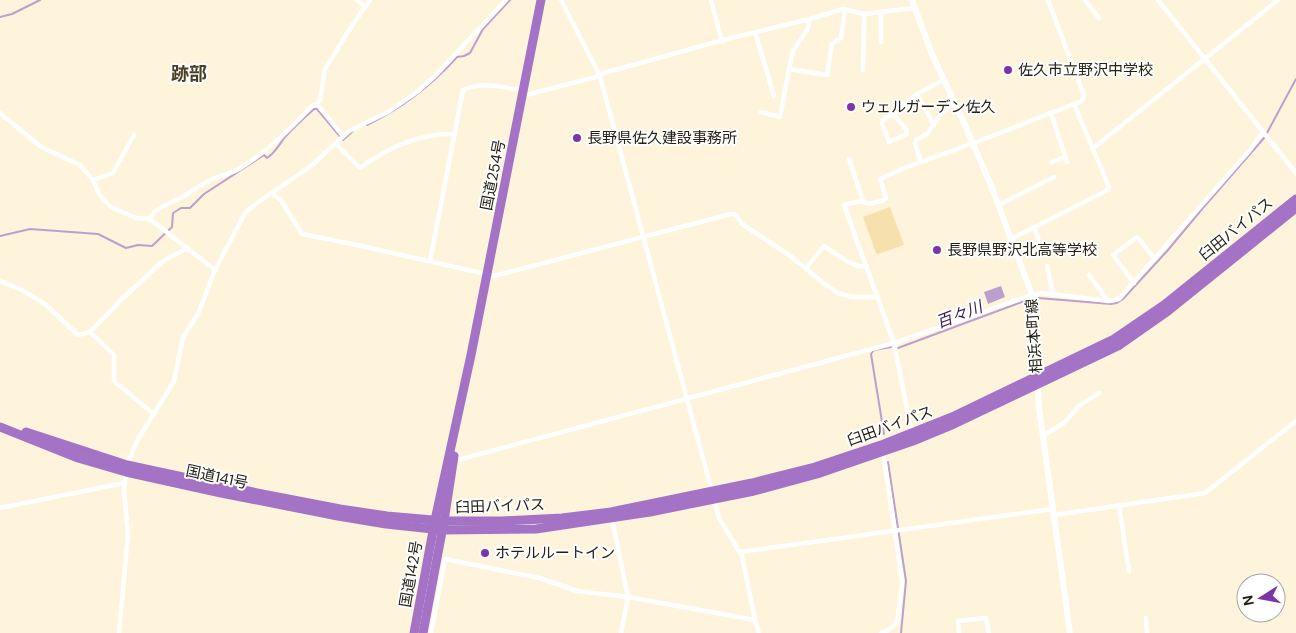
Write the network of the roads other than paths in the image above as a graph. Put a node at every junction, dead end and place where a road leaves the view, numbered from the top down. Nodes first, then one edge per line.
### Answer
1 (358, 0) edge
2 (370, 0) edge
3 (506, 0) edge
4 (541, 0) edge
5 (561, 0) edge
6 (711, 0) edge
7 (912, 0) edge
8 (1048, 0) edge
9 (1085, 0) edge
10 (1158, 0) edge
11 (1278, 0) edge
12 (364, 6) junction
13 (914, 8) junction
14 (845, 10) junction
15 (881, 12) junction
16 (864, 14) junction
17 (1099, 18) dead end
18 (810, 19) junction
19 (755, 32) junction
20 (722, 42) junction
21 (881, 42) dead end
22 (1204, 58) junction
23 (789, 69) junction
24 (863, 70) dead end
25 (600, 76) junction
26 (944, 80) junction
27 (523, 93) junction
28 (917, 94) junction
29 (774, 96) dead end
30 (954, 102) junction
31 (318, 104) junction
32 (1074, 104) junction
33 (761, 112) dead end
34 (0, 113) edge
35 (1050, 113) junction
36 (894, 115) junction
37 (934, 125) junction
38 (1263, 132) junction
39 (454, 134) junction
40 (134, 135) dead end
41 (340, 139) junction
42 (973, 143) junction
43 (1092, 149) junction
44 (849, 158) dead end
45 (921, 162) junction
46 (1052, 162) dead end
47 (1296, 173) edge
48 (1054, 177) dead end
49 (93, 180) junction
50 (271, 194) junction
51 (1296, 198) edge
52 (863, 201) junction
53 (998, 205) junction
54 (1296, 208) edge
55 (150, 219) junction
56 (1034, 227) junction
57 (643, 237) junction
58 (1011, 239) junction
59 (1041, 247) dead end
60 (188, 248) junction
61 (1155, 259) junction
62 (430, 261) junction
63 (1047, 266) dead end
64 (868, 267) junction
65 (806, 268) junction
66 (215, 270) junction
67 (486, 274) junction
68 (1089, 275) dead end
69 (0, 281) edge
70 (1134, 283) junction
71 (1032, 295) junction
72 (1053, 295) junction
73 (878, 297) junction
74 (1108, 301) junction
75 (90, 332) junction
76 (894, 343) junction
77 (471, 355) junction
78 (1037, 381) junction
79 (1099, 393) dead end
80 (688, 399) junction
81 (154, 414) junction
82 (1296, 421) edge
83 (0, 423) edge
84 (0, 427) edge
85 (912, 434) junction
86 (1043, 436) junction
87 (883, 452) junction
88 (454, 461) junction
89 (127, 468) junction
90 (124, 483) junction
91 (713, 495) junction
92 (1119, 505) junction
93 (0, 508) edge
94 (1054, 512) junction
95 (612, 519) junction
96 (439, 525) junction
97 (895, 531) junction
98 (740, 552) junction
99 (1129, 571) dead end
100 (628, 597) junction
101 (1146, 618) dead end
102 (755, 620) junction
103 (119, 633) edge
104 (414, 633) edge
105 (423, 633) edge
106 (431, 633) edge
107 (621, 633) edge
108 (759, 633) edge
109 (881, 633) edge
110 (959, 633) edge
111 (989, 633) edge
112 (1070, 633) edge
113 (1147, 633) edge

1 - 12 street
2 - 12 street
3 - 41 street
4 - 27 highway, 国道254号
5 - 25 street
6 - 20 street
7 - 13 main road, 相浜本町線
8 - 32 street
9 - 17 street
10 - 22 street
11 - 22 street
12 - 31 street
13 - 15 street
13 - 26 main road, 相浜本町線
14 - 16 street
14 - 18 street
14 - 23 street
15 - 16 street
15 - 21 street
16 - 24 street
18 - 19 street
18 - 23 street
19 - 20 street
19 - 29 street
20 - 25 street
22 - 38 street
22 - 43 street
23 - 33 street
25 - 27 street
25 - 57 street
26 - 28 street
26 - 30 main road, 相浜本町線
27 - 39 street
27 - 67 highway, 国道254号
28 - 36 street
28 - 37 street
30 - 37 street
30 - 42 main road, 相浜本町線
31 - 41 street
31 - 55 street
32 - 35 street
32 - 43 street
34 - 49 street
35 - 42 street
35 - 46 street
36 - 36 street
37 - 45 street
38 - 47 street
38 - 61 street
39 - 41 street
39 - 62 street
40 - 49 street
41 - 50 street
42 - 45 street
42 - 53 main road, 相浜本町線
43 - 56 street
44 - 52 street
45 - 52 street
48 - 53 street
49 - 55 street
50 - 62 street
50 - 66 street
51 - 78 highway, 臼田バイパス
52 - 64 street
53 - 58 main road, 相浜本町線
54 - 78 highway, 臼田バイパス
55 - 60 street
56 - 58 street
56 - 59 street
57 - 65 street
57 - 67 street
57 - 80 street
58 - 71 main road, 相浜本町線
60 - 66 street
60 - 75 street
61 - 70 street
61 - 70 street
62 - 67 street
63 - 72 street
64 - 65 street
64 - 73 street
65 - 73 street
66 - 81 street
67 - 77 highway, 国道254号
68 - 74 street
69 - 75 street
70 - 74 street
71 - 72 street
71 - 76 street
71 - 78 main road, 相浜本町線
72 - 74 street
73 - 76 street
75 - 81 street
76 - 80 street
76 - 85 street
77 - 88 highway, 国道254号
77 - 96 highway, 国道254号
78 - 85 highway, 臼田バイパス
78 - 86 main road, 相浜本町線
78 - 87 highway, 臼田バイパス
79 - 86 street
80 - 88 street
80 - 91 street
81 - 89 street
82 - 92 street
83 - 89 highway, 国道141号
84 - 89 highway, 国道141号
85 - 91 highway, 臼田バイパス
86 - 94 main road, 相浜本町線
87 - 91 highway, 臼田バイパス
87 - 97 street
88 - 96 highway, 国道254号
89 - 90 street
89 - 96 highway, 国道141号
90 - 93 street
90 - 103 street
91 - 95 highway, 臼田バイパス
91 - 96 highway, 臼田バイパス
91 - 98 street
92 - 94 street
92 - 99 street
94 - 97 street
94 - 112 main road, 相浜本町線
95 - 96 highway, 臼田バイパス
95 - 100 street
96 - 104 highway, 国道142号
96 - 105 highway, 国道142号
97 - 98 street
97 - 109 street
98 - 102 street
100 - 102 street
100 - 106 street
100 - 107 street
101 - 113 street
102 - 108 street
110 - 111 street

